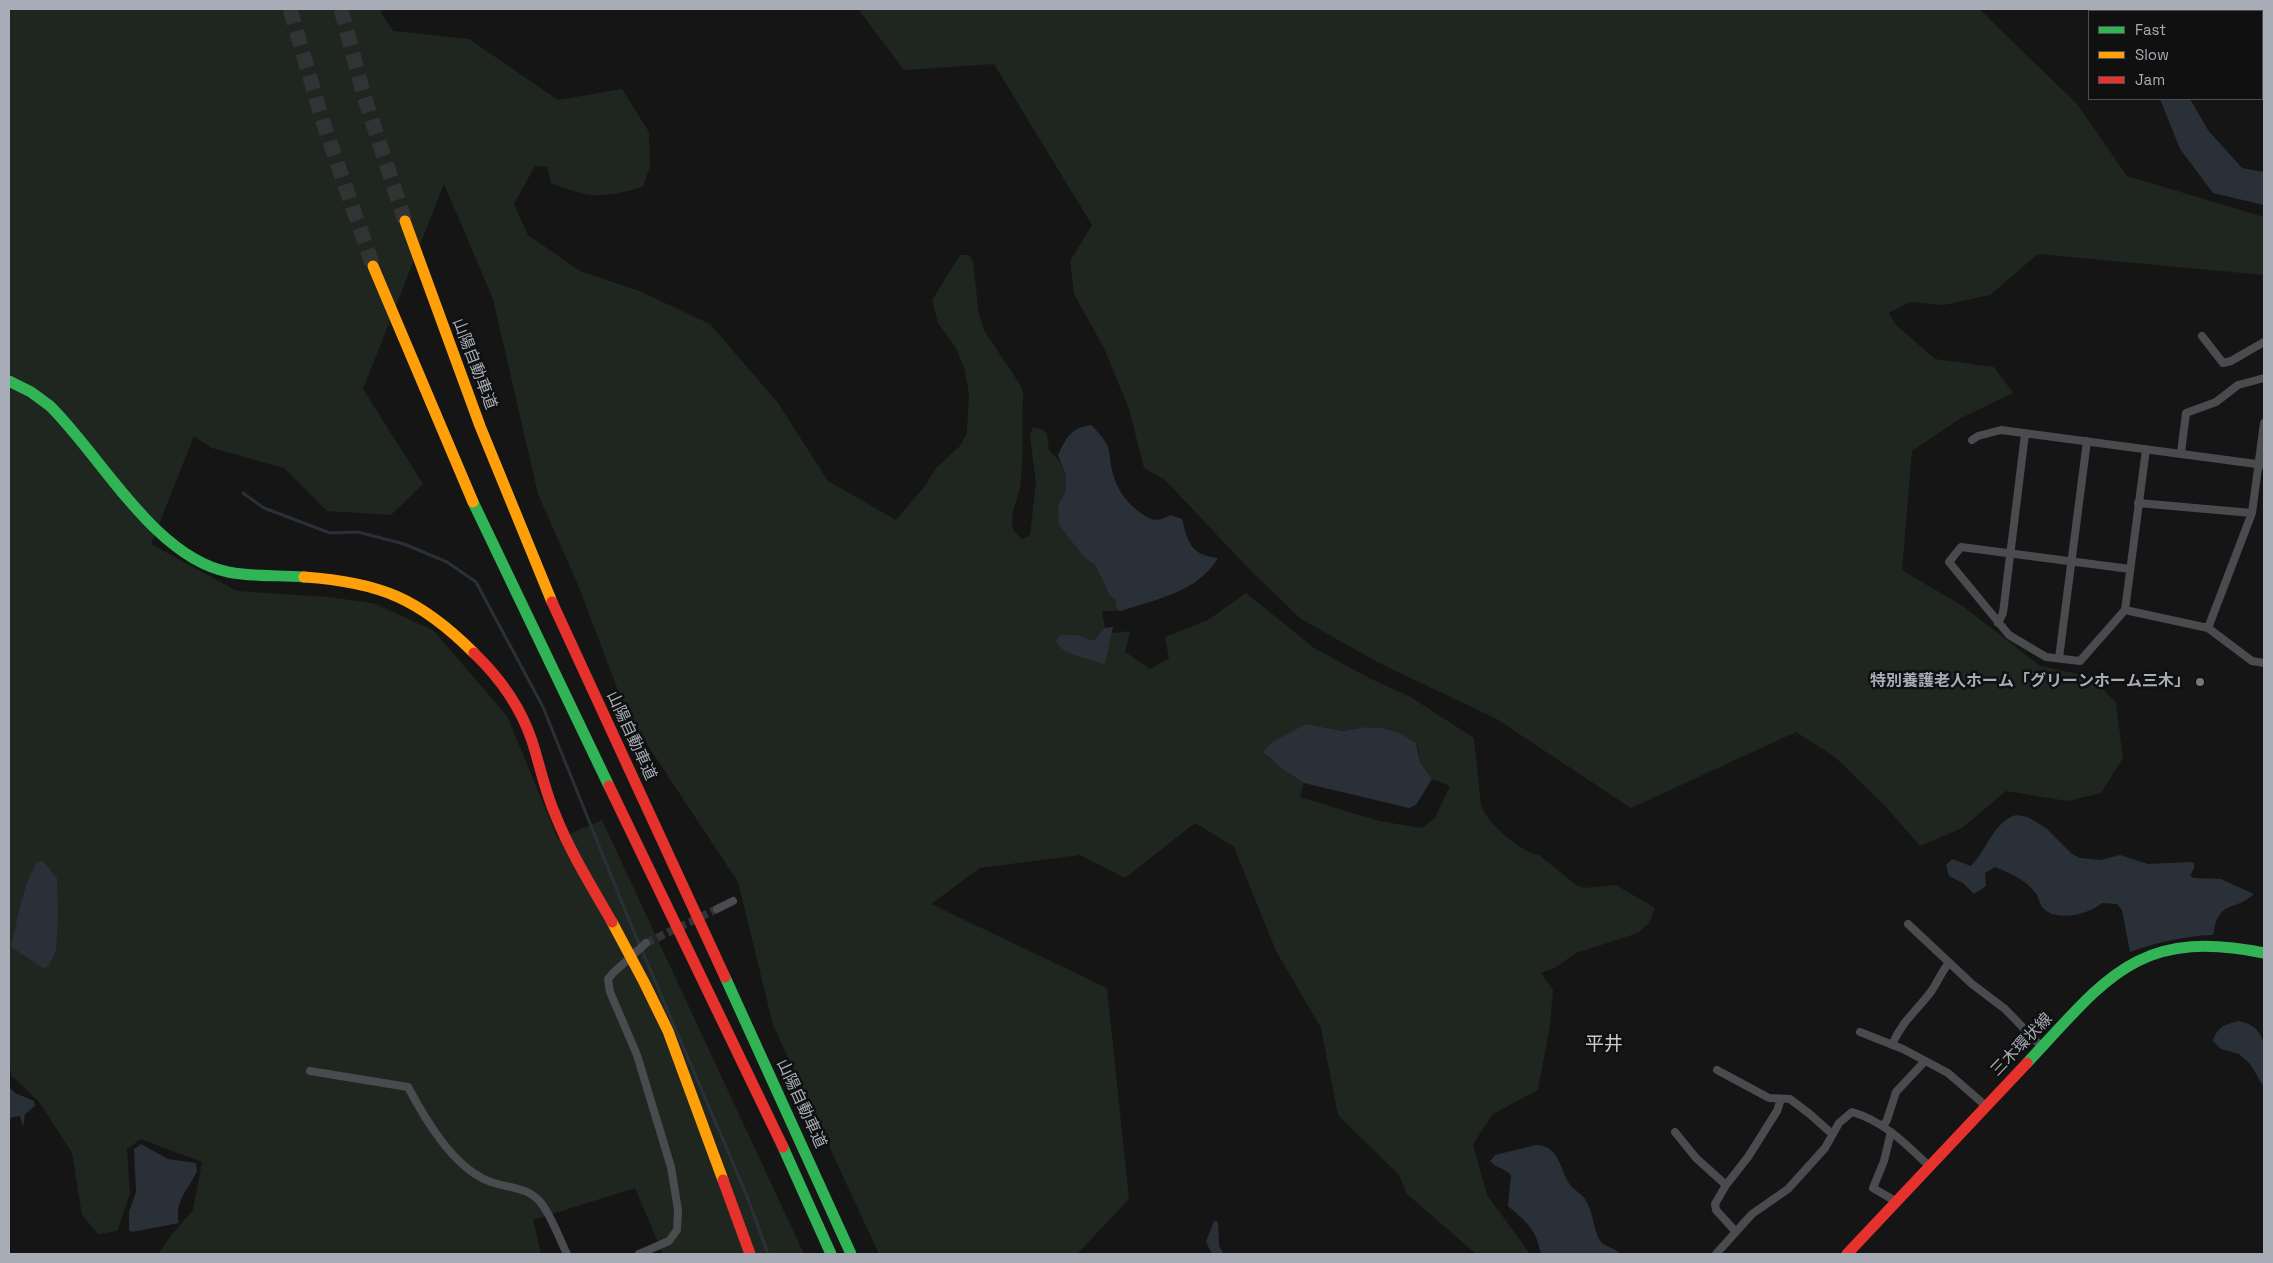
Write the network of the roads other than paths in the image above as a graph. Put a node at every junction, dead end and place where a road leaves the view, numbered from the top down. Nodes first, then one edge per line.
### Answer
1 (406, 221) tunnel mouth
2 (373, 266) tunnel mouth
3 (2202, 336) dead end
4 (2264, 342) edge
5 (2264, 378) edge
6 (9, 381) edge
7 (2264, 423) edge
8 (2025, 434) junction
9 (1972, 440) dead end
10 (2087, 442) junction
11 (2146, 449) junction
12 (2181, 454) junction
13 (2262, 464) edge
14 (2138, 503) junction
15 (2252, 514) junction
16 (2011, 553) junction
17 (2071, 561) junction
18 (2130, 569) junction
19 (2125, 610) junction
20 (1998, 622) junction
21 (2208, 628) junction
22 (2059, 658) junction
23 (2264, 663) edge
24 (733, 901) dead end
25 (718, 909) tunnel mouth
26 (1908, 924) dead end
27 (646, 942) tunnel mouth
28 (2264, 953) edge
29 (630, 957) junction
30 (1949, 963) junction
31 (1860, 1032) dead end
32 (1892, 1045) junction
33 (2042, 1047) junction
34 (1925, 1061) junction
35 (1717, 1070) dead end
36 (310, 1071) dead end
37 (1781, 1099) junction
38 (1986, 1106) junction
39 (1883, 1126) junction
40 (1675, 1132) dead end
41 (1891, 1132) junction
42 (1832, 1134) junction
43 (1930, 1167) junction
44 (1726, 1185) junction
45 (1897, 1202) junction
46 (1736, 1232) junction
47 (567, 1254) edge
48 (639, 1254) edge
49 (750, 1254) edge
50 (831, 1254) edge
51 (851, 1254) edge
52 (1716, 1254) edge
53 (1847, 1254) edge

1 - 51 main road, 山陽自動車道
2 - 50 main road
3 - 4 street
5 - 12 street
6 - 29 main road
7 - 13 street
8 - 9 street
8 - 10 street
8 - 16 street
10 - 11 street
10 - 17 street
11 - 12 street
11 - 14 street
12 - 13 street
13 - 15 street
14 - 15 street
14 - 18 street
15 - 21 street
16 - 17 street
16 - 20 street
16 - 20 street
17 - 18 street
17 - 22 street
18 - 19 street
19 - 21 street
19 - 22 street
20 - 22 street
21 - 23 street
24 - 25 street
26 - 30 street
27 - 29 street
28 - 33 main road, 三木環状線
29 - 48 street
29 - 49 main road
30 - 32 street
30 - 33 street
31 - 32 street
32 - 34 street
33 - 38 main road, 三木環状線
34 - 38 street
34 - 39 street
35 - 37 street
36 - 47 street
37 - 42 street
37 - 44 street
38 - 43 main road, 三木環状線
39 - 41 street
39 - 42 street
40 - 44 street
41 - 43 street
41 - 45 street
42 - 46 street
43 - 45 main road, 三木環状線
44 - 46 street
45 - 53 main road, 三木環状線
46 - 52 street

